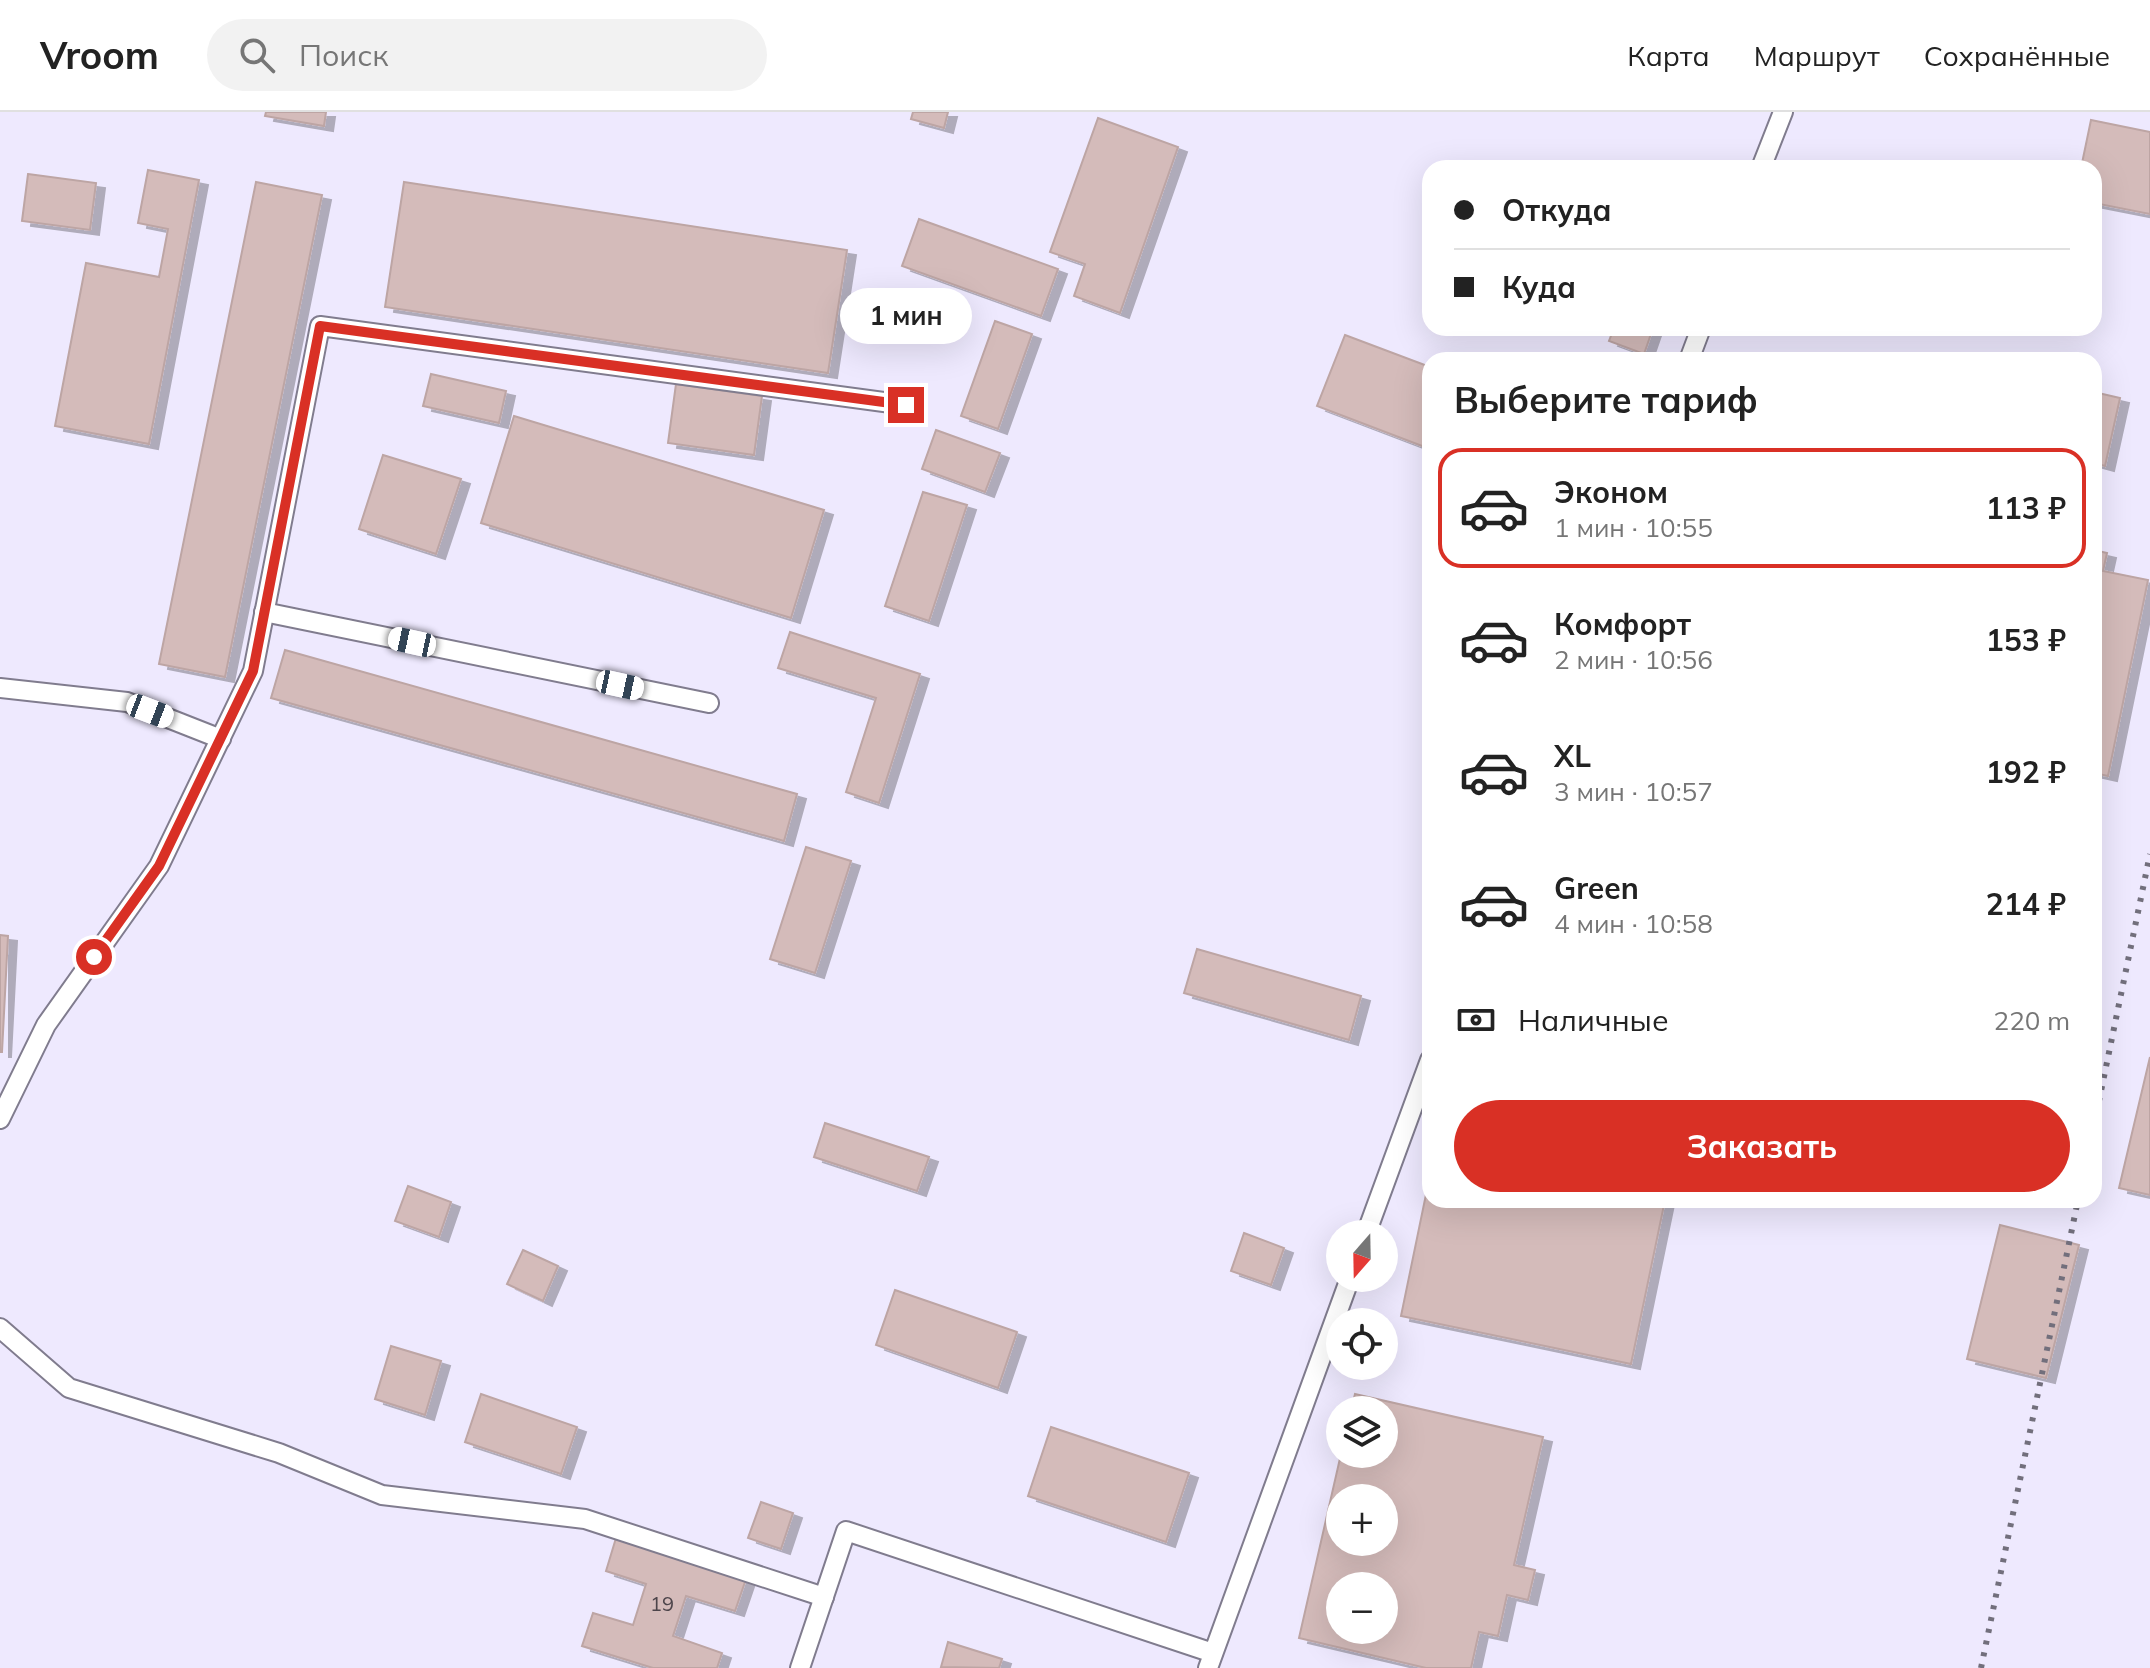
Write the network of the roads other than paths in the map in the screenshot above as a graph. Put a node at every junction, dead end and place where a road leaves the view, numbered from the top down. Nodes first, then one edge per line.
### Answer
1 (1783, 112) edge
2 (1764, 160) edge
3 (906, 405) dead end
4 (264, 612) junction
5 (0, 688) edge
6 (709, 703) dead end
7 (221, 739) junction
8 (1422, 1082) edge
9 (0, 1119) edge
10 (1371, 1220) edge
11 (1345, 1292) edge
12 (0, 1328) edge
13 (824, 1597) junction
14 (1211, 1661) edge
15 (800, 1668) edge

1 - 2 lane
3 - 4 lane
4 - 6 lane
4 - 7 lane
5 - 7 lane
7 - 9 lane
8 - 10 lane
11 - 14 lane
12 - 13 lane
13 - 14 lane
13 - 15 lane

